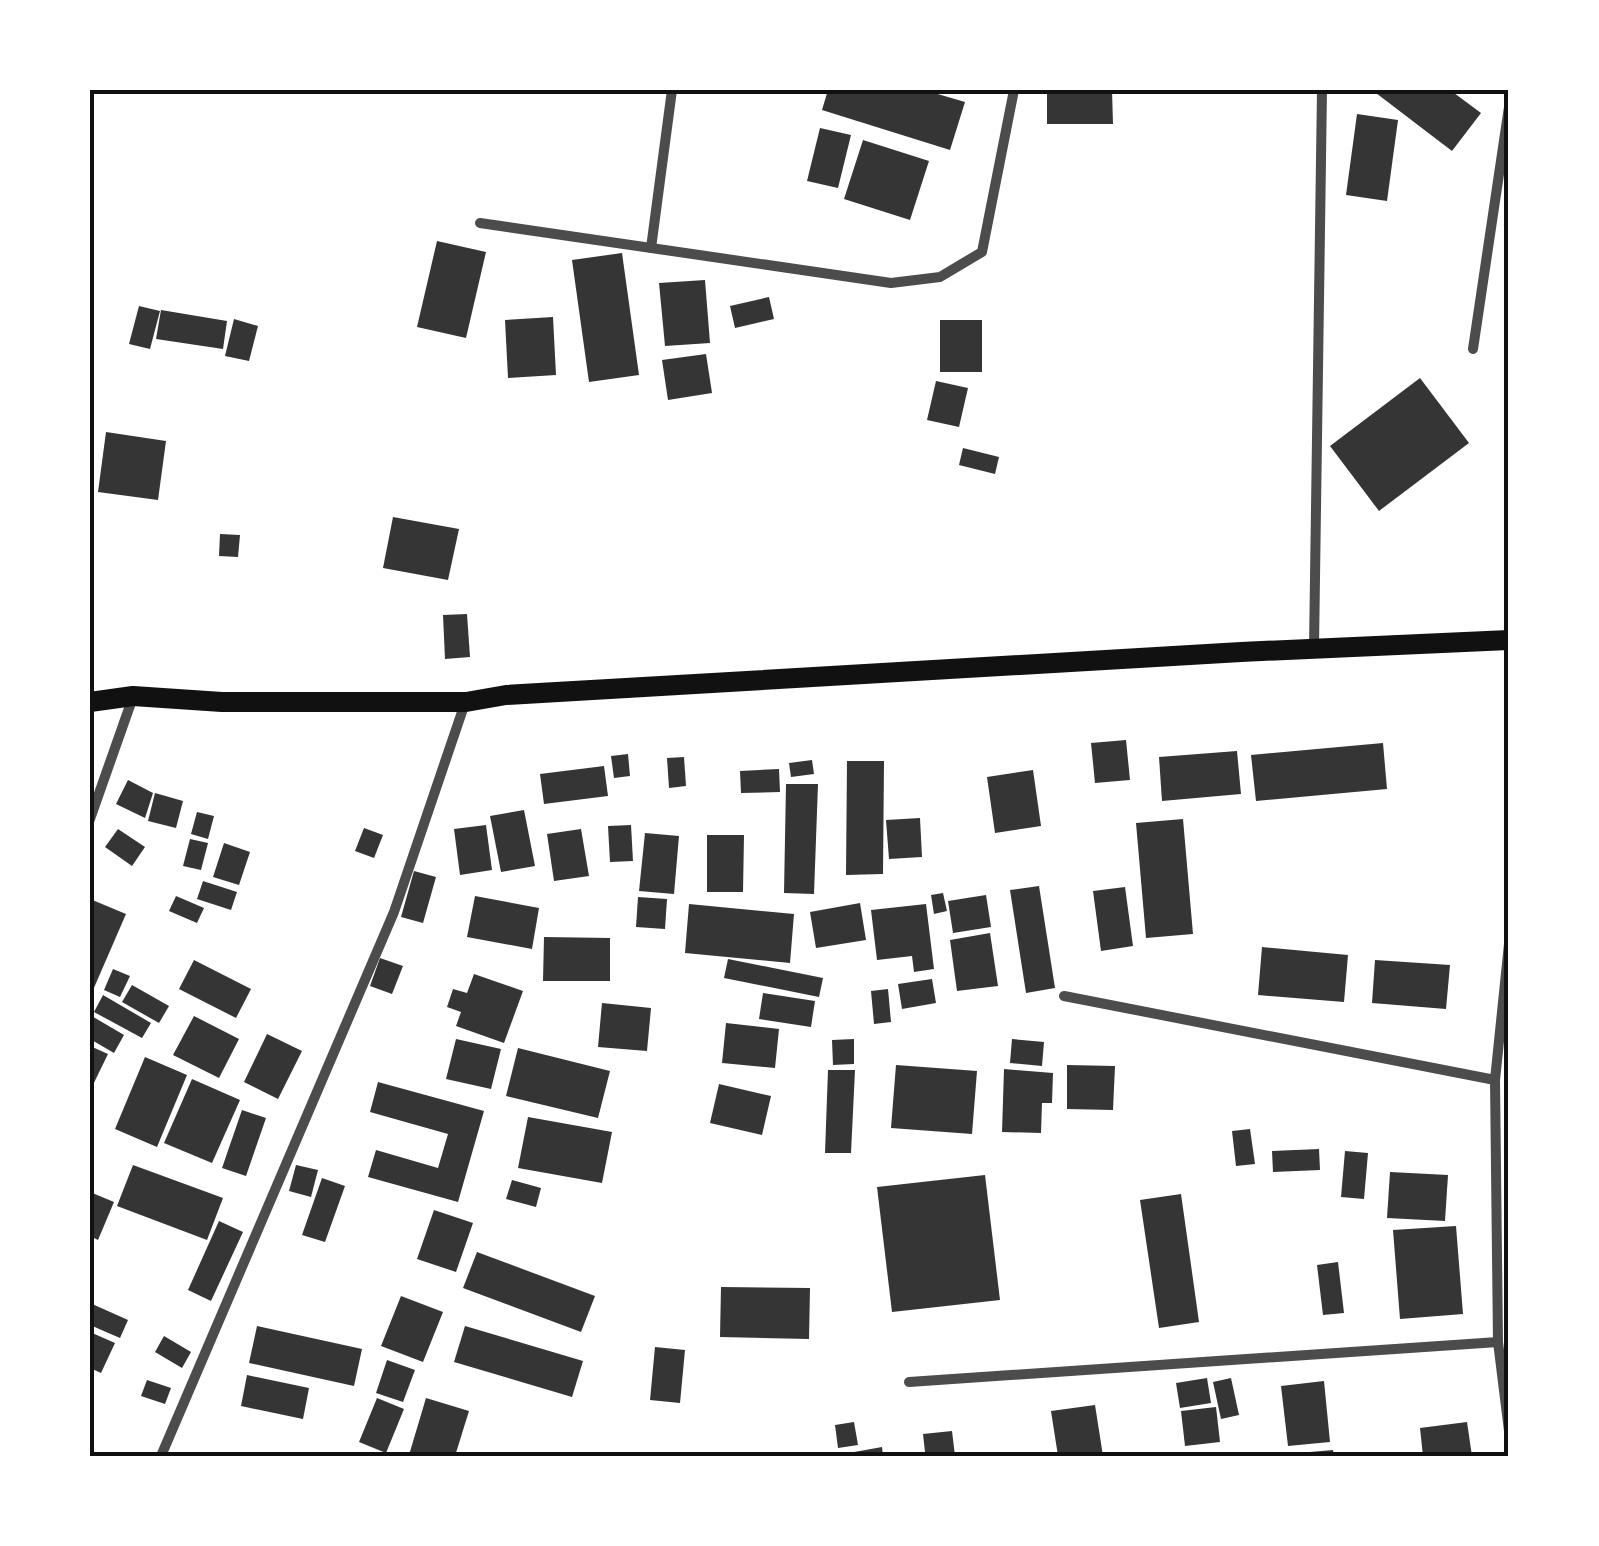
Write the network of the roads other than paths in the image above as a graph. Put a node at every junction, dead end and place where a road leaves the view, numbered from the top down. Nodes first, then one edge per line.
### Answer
1 (672, 90) edge
2 (1014, 90) edge
3 (1322, 90) edge
4 (1509, 107) edge
5 (1496, 212) junction
6 (1509, 213) edge
7 (480, 223) dead end
8 (650, 248) junction
9 (1473, 349) dead end
10 (1509, 640) edge
11 (1314, 649) junction
12 (133, 696) junction
13 (90, 702) edge
14 (466, 702) junction
15 (90, 818) edge
16 (1509, 944) edge
17 (1064, 996) dead end
18 (1495, 1080) junction
19 (1498, 1342) junction
20 (909, 1382) dead end
21 (1509, 1430) edge
22 (160, 1456) edge

1 - 8 street
2 - 8 street
3 - 11 street
4 - 5 street
5 - 6 street
5 - 9 street
7 - 8 street
10 - 11 main road
11 - 14 main road
12 - 13 main road
12 - 14 main road
12 - 15 street
14 - 22 street
16 - 18 street
17 - 18 street
18 - 19 street
19 - 20 street
19 - 21 street

